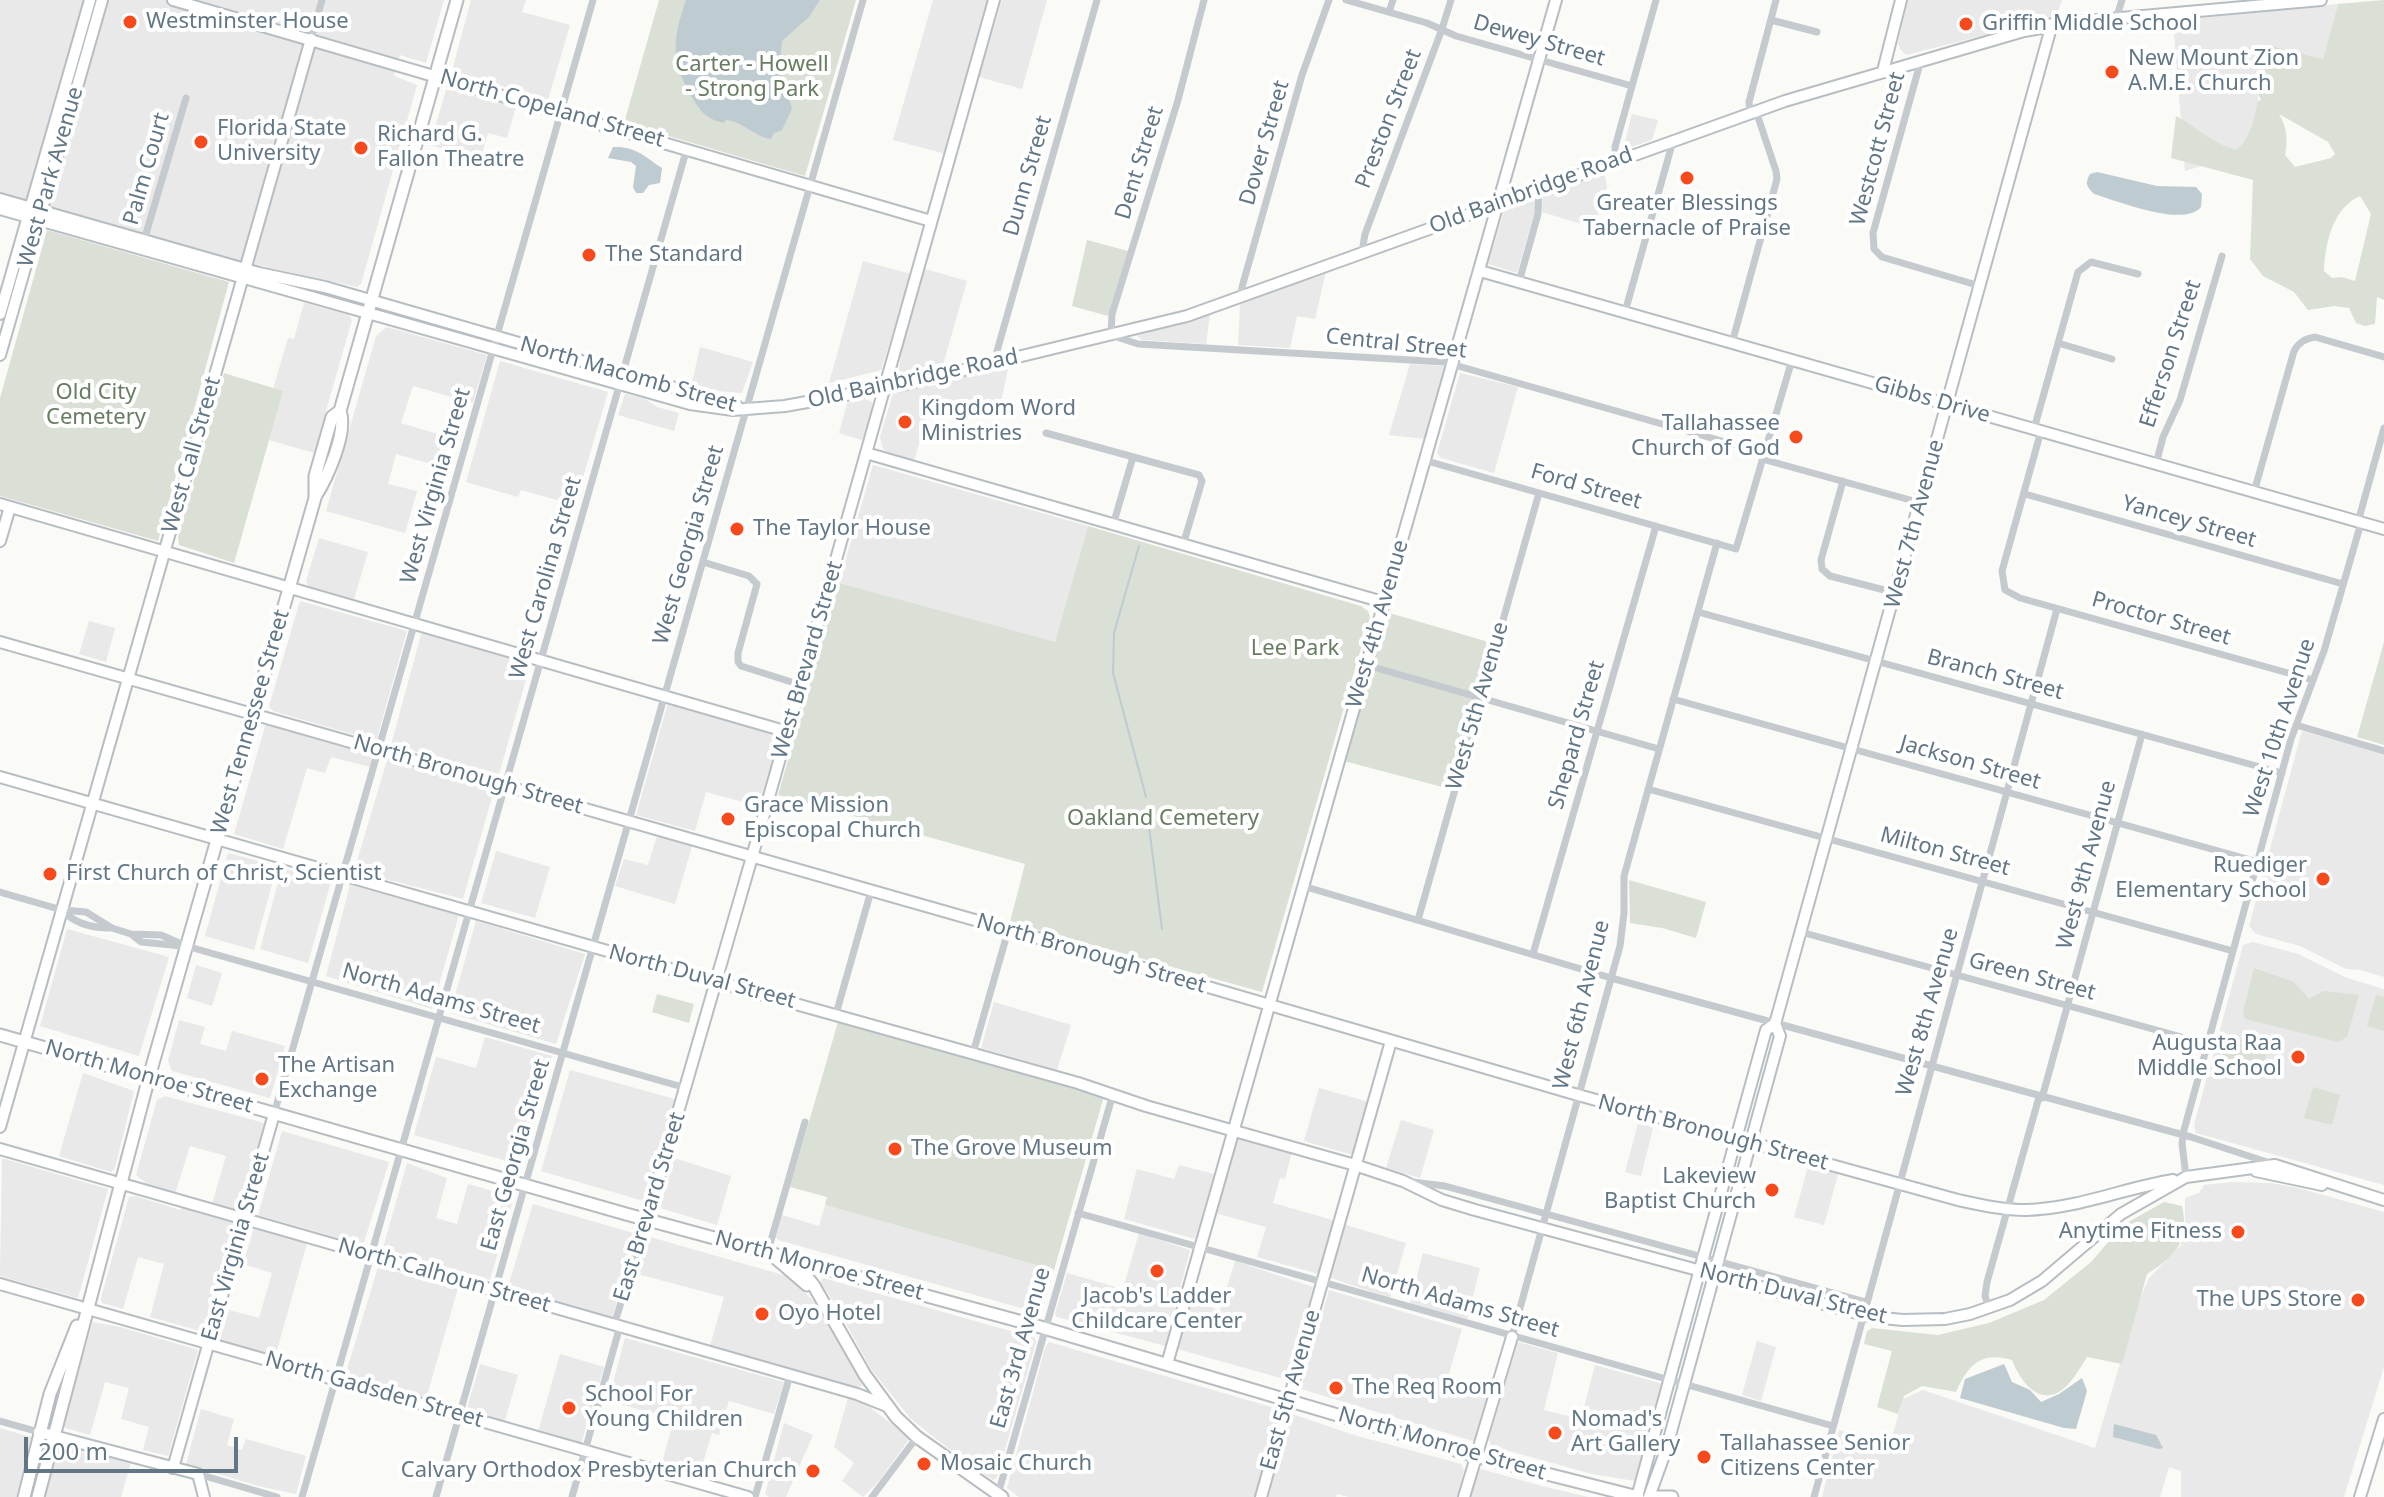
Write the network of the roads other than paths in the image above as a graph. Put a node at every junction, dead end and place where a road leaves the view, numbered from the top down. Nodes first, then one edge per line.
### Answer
1 (90, 0) edge
2 (102, 0) edge
3 (173, 0) edge
4 (322, 0) edge
5 (457, 0) edge
6 (593, 0) edge
7 (863, 0) edge
8 (994, 0) edge
9 (1097, 0) edge
10 (1204, 0) edge
11 (1329, 0) edge
12 (1346, 0) edge
13 (1393, 0) edge
14 (1451, 0) edge
15 (1556, 0) edge
16 (1656, 0) edge
17 (1776, 0) edge
18 (1901, 0) edge
19 (2122, 0) edge
20 (2321, 0) edge
21 (1389, 12) junction
22 (2116, 19) junction
23 (90, 20) junction
24 (1771, 20) junction
25 (2052, 24) junction
26 (1442, 29) junction
27 (1817, 32) dead end
28 (311, 39) junction
29 (1890, 44) junction
30 (1540, 58) junction
31 (1916, 61) junction
32 (1883, 71) junction
33 (435, 76) junction
34 (1632, 86) junction
35 (186, 98) dead end
36 (562, 112) junction
37 (1753, 112) junction
38 (1673, 141) junction
39 (687, 148) junction
40 (1616, 161) junction
41 (810, 185) junction
42 (1539, 188) junction
43 (0, 199) edge
44 (1500, 202) junction
45 (0, 209) edge
46 (34, 214) junction
47 (931, 221) junction
48 (143, 245) junction
49 (1362, 252) junction
50 (2222, 256) dead end
51 (18, 271) junction
52 (1480, 271) junction
53 (245, 274) junction
54 (2138, 274) dead end
55 (1519, 282) junction
56 (1980, 286) junction
57 (1241, 297) junction
58 (369, 307) junction
59 (1625, 312) junction
60 (0, 314) edge
61 (1111, 335) junction
62 (498, 337) junction
63 (1732, 343) junction
64 (2058, 343) junction
65 (494, 349) junction
66 (0, 355) edge
67 (2384, 357) edge
68 (2112, 359) dead end
69 (1792, 360) junction
70 (998, 362) junction
71 (1454, 364) junction
72 (622, 378) junction
73 (885, 387) junction
74 (1948, 405) junction
75 (747, 408) junction
76 (2384, 428) edge
77 (2038, 430) junction
78 (1046, 433) dead end
79 (866, 453) junction
80 (1763, 456) junction
81 (1133, 457) junction
82 (1427, 461) junction
83 (2156, 464) junction
84 (1843, 481) junction
85 (2254, 492) junction
86 (1539, 493) junction
87 (2025, 494) junction
88 (1921, 503) junction
89 (5, 505) edge
90 (2359, 522) junction
91 (1113, 525) junction
92 (1656, 526) junction
93 (2384, 529) edge
94 (0, 541) edge
95 (1717, 543) junction
96 (1183, 545) junction
97 (164, 551) junction
98 (703, 562) junction
99 (2343, 584) junction
100 (289, 587) junction
101 (1896, 593) junction
102 (1383, 602) junction
103 (2057, 609) junction
104 (1698, 612) junction
105 (415, 624) junction
106 (0, 642) edge
107 (541, 660) junction
108 (1877, 661) junction
109 (1366, 665) junction
110 (128, 678) junction
111 (2313, 680) junction
112 (801, 685) junction
113 (665, 696) junction
114 (1481, 698) junction
115 (1673, 699) junction
116 (2032, 704) junction
117 (254, 714) junction
118 (2296, 725) junction
119 (1597, 731) junction
120 (788, 732) junction
121 (2142, 734) junction
122 (1659, 749) junction
123 (1852, 749) junction
124 (379, 750) junction
125 (2384, 751) edge
126 (2282, 773) junction
127 (0, 777) edge
128 (505, 786) junction
129 (1648, 789) junction
130 (2008, 792) junction
131 (92, 803) junction
132 (629, 822) junction
133 (2118, 823) junction
134 (1827, 838) junction
135 (217, 840) junction
136 (752, 857) junction
137 (2258, 862) junction
138 (343, 875) junction
139 (1983, 882) junction
140 (1303, 886) junction
141 (871, 891) junction
142 (0, 892) edge
143 (62, 910) junction
144 (468, 911) junction
145 (2093, 912) junction
146 (1418, 920) junction
147 (112, 928) junction
148 (1008, 931) junction
149 (1801, 932) junction
150 (186, 946) junction
151 (593, 947) junction
152 (2233, 951) junction
153 (1533, 954) junction
154 (1957, 975) junction
155 (1611, 978) junction
156 (313, 981) junction
157 (716, 981) junction
158 (1269, 1005) junction
159 (2067, 1006) junction
160 (836, 1014) junction
161 (437, 1017) junction
162 (1775, 1024) junction
163 (0, 1035) edge
164 (1391, 1041) junction
165 (24, 1042) junction
166 (2207, 1044) junction
167 (563, 1053) junction
168 (973, 1053) junction
169 (1931, 1067) junction
170 (149, 1077) junction
171 (686, 1088) junction
172 (1113, 1094) junction
173 (1578, 1095) junction
174 (2040, 1098) junction
175 (274, 1114) junction
176 (805, 1122) dead end
177 (0, 1127) edge
178 (1234, 1129) junction
179 (2182, 1136) junction
180 (1736, 1138) junction
181 (1750, 1142) junction
182 (0, 1149) edge
183 (400, 1149) junction
184 (1355, 1165) junction
185 (2275, 1165) junction
186 (2250, 1169) junction
187 (2186, 1177) junction
188 (1403, 1181) junction
189 (1899, 1183) junction
190 (120, 1184) junction
191 (526, 1185) junction
192 (1722, 1185) junction
193 (1736, 1189) junction
194 (2344, 1189) junction
195 (2384, 1200) edge
196 (2008, 1208) junction
197 (1546, 1212) junction
198 (1078, 1213) junction
199 (244, 1219) junction
200 (647, 1219) junction
201 (1541, 1228) junction
202 (1200, 1247) junction
203 (768, 1251) junction
204 (370, 1255) junction
205 (1702, 1256) junction
206 (791, 1258) junction
207 (1717, 1260) junction
208 (827, 1267) junction
209 (1698, 1270) junction
210 (1713, 1274) junction
211 (1322, 1282) junction
212 (0, 1284) edge
213 (816, 1290) junction
214 (495, 1291) junction
215 (1866, 1302) junction
216 (87, 1308) junction
217 (1989, 1308) junction
218 (1863, 1315) junction
219 (617, 1326) junction
220 (1045, 1328) junction
221 (1512, 1337) junction
222 (209, 1343) junction
223 (1167, 1364) junction
224 (790, 1375) junction
225 (335, 1379) junction
226 (1668, 1380) junction
227 (869, 1382) junction
228 (1684, 1385) junction
229 (857, 1394) junction
230 (1288, 1400) junction
231 (887, 1406) junction
232 (460, 1415) junction
233 (2384, 1419) edge
234 (0, 1421) edge
235 (1833, 1426) junction
236 (39, 1432) junction
237 (53, 1436) junction
238 (917, 1437) junction
239 (1652, 1446) junction
240 (1666, 1450) junction
241 (585, 1451) junction
242 (1476, 1456) junction
243 (173, 1468) junction
244 (198, 1474) junction
245 (1000, 1495) edge
246 (24, 1497) edge
247 (38, 1497) edge
248 (204, 1497) edge
249 (277, 1497) edge
250 (302, 1497) edge
251 (436, 1497) edge
252 (572, 1497) edge
253 (748, 1497) edge
254 (755, 1497) edge
255 (872, 1497) edge
256 (1261, 1497) edge
257 (1464, 1497) edge
258 (1637, 1497) edge
259 (1649, 1497) edge
260 (1657, 1497) edge
261 (1672, 1497) edge
262 (1814, 1497) edge
263 (2360, 1497) edge

1 - 23 street, West Park Avenue
2 - 23 street, West Park Avenue
3 - 28 street, North Copeland Street
4 - 28 street, West Call Street
5 - 33 main road, West Tennessee Street
6 - 36 street, West Virginia Street
7 - 41 street, West Georgia Street
8 - 47 street, West Brevard Street
9 - 70 street, Dunn Street
10 - 61 street, Dent Street
11 - 57 street, Dover Street
12 - 21 street, Dewey Street
13 - 21 street
14 - 26 street, Preston Street
15 - 30 street, West 4th Avenue
16 - 34 street
17 - 24 street
18 - 29 street
19 - 22 street
20 - 22 street, Old Bainbridge Road
21 - 26 street, Dewey Street
22 - 25 street, Old Bainbridge Road
23 - 46 street, West Park Avenue
24 - 27 street
24 - 37 street
25 - 31 street, Old Bainbridge Road
25 - 56 street, West 7th Avenue
26 - 30 street, Dewey Street
26 - 49 street, Preston Street
28 - 33 street, North Copeland Street
28 - 53 street, West Call Street
29 - 31 street
29 - 32 street
30 - 34 street, Dewey Street
30 - 44 street, West 4th Avenue
31 - 32 street, Old Bainbridge Road
31 - 56 street, Westcott Street
32 - 37 street, Old Bainbridge Road
33 - 36 street, North Copeland Street
33 - 58 main road, West Tennessee Street
34 - 40 street
35 - 48 street, Palm Court
36 - 39 street, North Copeland Street
36 - 62 street, West Virginia Street
37 - 38 street, Old Bainbridge Road
37 - 63 street
38 - 40 street, Old Bainbridge Road
38 - 59 street
39 - 41 street, North Copeland Street
39 - 72 street, West Carolina Street
40 - 42 street, Old Bainbridge Road
41 - 47 street, North Copeland Street
41 - 75 street, West Georgia Street
42 - 44 street, Old Bainbridge Road
42 - 55 street
43 - 46 street
44 - 49 street, Old Bainbridge Road
44 - 52 street, West 4th Avenue
45 - 46 street
46 - 48 street, North Macomb Street
46 - 51 street, West Park Avenue
47 - 73 street, West Brevard Street
48 - 53 street, North Macomb Street
49 - 57 street, Old Bainbridge Road
50 - 83 street, Efferson Street
51 - 60 street, West Park Avenue
51 - 66 street, West Park Avenue
52 - 55 street, Gibbs Drive
52 - 71 street, West 4th Avenue
53 - 58 street, North Macomb Street
53 - 97 street, West Call Street
54 - 64 street
55 - 59 street, Gibbs Drive
56 - 74 street, West 7th Avenue
57 - 61 street, Old Bainbridge Road
58 - 62 street, North Macomb Street
58 - 65 street, North Macomb Street
58 - 100 main road, West Tennessee Street
59 - 63 street, Gibbs Drive
61 - 70 street, Old Bainbridge Road
61 - 71 street, Central Street
62 - 65 street, West Virginia Street
62 - 72 street, North Macomb Street
63 - 69 street, Gibbs Drive
64 - 68 street
64 - 77 street
65 - 72 street, North Macomb Street
65 - 105 street, West Virginia Street
67 - 85 street
69 - 74 street, Gibbs Drive
69 - 80 street
70 - 73 street, Old Bainbridge Road
71 - 80 street, Central Street
71 - 82 street, West 4th Avenue
72 - 75 street, North Macomb Street
72 - 107 street, West Carolina Street
73 - 75 street, Old Bainbridge Road
73 - 79 street, West Brevard Street
74 - 77 street, Gibbs Drive
74 - 88 street, West 7th Avenue
75 - 98 street, West Georgia Street
76 - 90 street, West 10th Avenue
77 - 83 street, Gibbs Drive
77 - 87 street
78 - 81 street
79 - 91 street
79 - 112 street, West Brevard Street
80 - 84 street, Central Street
80 - 95 street, Ford Street
81 - 91 street
81 - 96 street
82 - 86 street, Ford Street
82 - 102 street, West 4th Avenue
83 - 85 street, Gibbs Drive
84 - 88 street, Central Street
84 - 101 street
85 - 90 street, Gibbs Drive
86 - 92 street, Ford Street
86 - 114 street, West 5th Avenue
87 - 99 street, Yancey Street
87 - 103 street, Proctor Street
88 - 101 street, West 7th Avenue
89 - 94 street
89 - 97 street
90 - 93 street, Gibbs Drive
90 - 99 street, West 10th Avenue
91 - 96 street
92 - 95 street, Ford Street
92 - 119 street, Shepard Street
95 - 104 street, West 6th Avenue
96 - 102 street
97 - 100 street
97 - 110 street, West Call Street
98 - 112 street
98 - 113 street, West Georgia Street
99 - 111 street, West 10th Avenue
100 - 105 street
100 - 117 main road, West Tennessee Street
101 - 108 street, West 7th Avenue
102 - 109 street, West 4th Avenue
103 - 111 street, Proctor Street
103 - 116 street, West 8th Avenue
104 - 108 street, Branch Street
104 - 115 street, West 6th Avenue
105 - 107 street
105 - 124 street, West Virginia Street
106 - 110 street, North Bronough Street
107 - 113 street
107 - 128 street, West Carolina Street
108 - 116 street, Branch Street
108 - 123 street, West 7th Avenue
109 - 114 street
109 - 140 street, West 4th Avenue
110 - 117 street, North Bronough Street
110 - 131 street, West Call Street
111 - 118 street, West 10th Avenue
112 - 120 street, West Brevard Street
113 - 120 street
113 - 132 street, West Georgia Street
114 - 119 street
114 - 146 street, West 5th Avenue
115 - 122 street, West 6th Avenue
115 - 123 street, Jackson Street
116 - 121 street, Branch Street
116 - 130 street, West 8th Avenue
117 - 124 street, North Bronough Street
117 - 135 main road, West Tennessee Street
118 - 125 street
118 - 126 street, West 10th Avenue
119 - 122 street
119 - 153 street, Shepard Street
120 - 136 street, West Brevard Street
121 - 126 street, Branch Street
121 - 133 street, West 9th Avenue
122 - 129 street, West 6th Avenue
123 - 130 street, Jackson Street
123 - 134 street, West 7th Avenue
124 - 128 street, North Bronough Street
124 - 138 street, West Virginia Street
126 - 137 street, West 10th Avenue
127 - 131 street, North Duval Street
128 - 132 street, North Bronough Street
128 - 144 street, West Carolina Street
129 - 134 street, Milton Street
129 - 155 street, West 6th Avenue
130 - 133 street, Jackson Street
130 - 139 street, West 8th Avenue
131 - 135 street, North Duval Street
131 - 143 street, West Call Street
132 - 136 street, North Bronough Street
132 - 151 street, West Georgia Street
133 - 137 street, Jackson Street
133 - 145 street, West 9th Avenue
134 - 139 street, Milton Street
134 - 149 street, West 7th Avenue
135 - 138 street, North Duval Street
135 - 150 main road, West Tennessee Street
136 - 141 street, North Bronough Street
136 - 157 street, West Brevard Street
137 - 152 street, West 10th Avenue
138 - 144 street, North Duval Street
138 - 156 street, West Virginia Street
139 - 145 street, Milton Street
139 - 154 street, West 8th Avenue
140 - 146 street
140 - 158 street, West 4th Avenue
141 - 148 street, North Bronough Street
141 - 160 street
142 - 143 street, North Adams Street
143 - 147 street, North Adams Street
143 - 147 street, North Adams Street
143 - 165 street, West Call Street
144 - 151 street, North Duval Street
144 - 161 street, West Carolina Street
145 - 152 street, Milton Street
145 - 159 street, West 9th Avenue
146 - 153 street
147 - 150 street, North Adams Street
148 - 158 street, North Bronough Street
148 - 168 street
149 - 154 street, Green Street
149 - 162 street, West 7th Avenue
150 - 156 street, North Adams Street
150 - 170 main road, West Tennessee Street
151 - 157 street, North Duval Street
151 - 167 street, West Georgia Street
152 - 166 street, West 10th Avenue
153 - 155 street
154 - 159 street, Green Street
154 - 169 street, West 8th Avenue
155 - 162 street
155 - 173 street, West 6th Avenue
156 - 161 street, North Adams Street
156 - 175 street, East Virginia Street
157 - 160 street, North Duval Street
157 - 171 street, West Brevard Street
158 - 164 street, North Bronough Street
158 - 178 street, West 4th Avenue
159 - 166 street, Green Street
159 - 174 street, West 9th Avenue
160 - 168 street, North Duval Street
161 - 167 street, North Adams Street
161 - 183 street, West Carolina Street
162 - 169 street
162 - 180 street, West 7th Avenue
162 - 181 street, West 7th Avenue
163 - 165 main road, North Monroe Street
164 - 173 street, North Bronough Street
164 - 184 street
165 - 170 main road, North Monroe Street
165 - 177 street, West Call Street
166 - 179 street, West 10th Avenue
167 - 171 street, North Adams Street
167 - 191 street, East Georgia Street
168 - 172 street, North Duval Street
169 - 174 street
169 - 189 street, West 8th Avenue
170 - 175 main road, North Monroe Street
170 - 190 main road, West Tennessee Street
171 - 200 street, East Brevard Street
172 - 178 street, North Duval Street
172 - 198 street, East 3rd Avenue
173 - 180 street, North Bronough Street
173 - 197 street, West 6th Avenue
174 - 179 street
174 - 196 street, West 9th Avenue
175 - 183 main road, North Monroe Street
175 - 199 street, East Virginia Street
176 - 203 street
178 - 184 street, North Duval Street
178 - 202 street, West 4th Avenue
179 - 185 street
179 - 187 street, West 10th Avenue
180 - 181 street, North Bronough Street
180 - 192 street, West 7th Avenue
181 - 189 street, North Bronough Street
181 - 193 street, West 7th Avenue
182 - 190 street, North Calhoun Street
183 - 191 main road, North Monroe Street
183 - 204 street, West Carolina Street
184 - 188 street, North Duval Street
184 - 211 street
185 - 186 street, North Duval Street
185 - 194 street
186 - 187 street, North Duval Street
186 - 194 street
187 - 196 street, North Bronough Street
187 - 217 street, North Duval Street
188 - 197 street, North Duval Street
188 - 201 street, North Duval Street
189 - 196 street, North Bronough Street
189 - 215 street, West 8th Avenue
190 - 199 street, North Calhoun Street
190 - 216 main road, West Tennessee Street
191 - 200 main road, North Monroe Street
191 - 214 street, East Georgia Street
192 - 193 street
192 - 205 street, West 7th Avenue
193 - 207 street, West 7th Avenue
194 - 195 street
196 - 217 street, West 9th Avenue
197 - 201 street, West 6th Avenue
197 - 205 street, North Duval Street
198 - 202 street, North Adams Street
198 - 220 street, East 3rd Avenue
199 - 204 street, North Calhoun Street
199 - 222 street, East Virginia Street
200 - 203 main road, North Monroe Street
200 - 219 street, East Brevard Street
201 - 209 street, North Duval Street
201 - 221 street, West 6th Avenue
202 - 211 street, North Adams Street
202 - 223 street, West 4th Avenue
203 - 206 main road, North Monroe Street
203 - 213 main road
204 - 214 street, North Calhoun Street
204 - 225 street, West Carolina Street
205 - 207 street, North Duval Street
205 - 209 street, West 7th Avenue
206 - 208 main road, North Monroe Street
206 - 213 main road
207 - 210 street, West 7th Avenue
207 - 215 street, North Duval Street
208 - 213 main road
208 - 220 main road, North Monroe Street
209 - 210 street, North Duval Street
209 - 226 street, West 7th Avenue
210 - 218 street, North Duval Street
210 - 228 street, West 7th Avenue
211 - 221 street, North Adams Street
211 - 230 street, East 5th Avenue
212 - 216 street, North Gadsden Street
213 - 227 main road
214 - 219 street, North Calhoun Street
214 - 232 street, East Georgia Street
215 - 218 street, West 8th Avenue
216 - 222 street, North Gadsden Street
216 - 236 main road
216 - 237 main road
217 - 218 street, North Duval Street
218 - 235 street, West 8th Avenue
219 - 224 street, North Calhoun Street
219 - 241 street, East Brevard Street
220 - 223 main road, North Monroe Street
220 - 245 street, East 3rd Avenue
221 - 226 street, North Adams Street
221 - 242 street
222 - 225 street, North Gadsden Street
222 - 243 street, East Virginia Street
223 - 230 main road, North Monroe Street
224 - 229 street, North Calhoun Street
224 - 254 street
225 - 232 street, North Gadsden Street
225 - 250 street, West Carolina Street
226 - 228 street, North Adams Street
226 - 239 street, West 7th Avenue
227 - 229 street
227 - 231 main road
228 - 235 street, North Adams Street
228 - 240 street, West 7th Avenue
229 - 231 street, North Calhoun Street
230 - 242 main road, North Monroe Street
230 - 256 street, East 5th Avenue
231 - 238 main road
232 - 241 street, North Gadsden Street
232 - 251 street, East Georgia Street
233 - 263 street
234 - 236 street
235 - 262 street, West 8th Avenue
236 - 237 street
236 - 246 main road
237 - 243 street
237 - 247 main road
238 - 245 main road
238 - 255 street
239 - 240 street
239 - 258 street, West 7th Avenue
240 - 259 street, West 7th Avenue
241 - 252 street, East Brevard Street
241 - 253 street, North Gadsden Street
242 - 257 street
242 - 258 main road, North Monroe Street
243 - 244 street
244 - 248 street
244 - 249 street
260 - 261 main road

